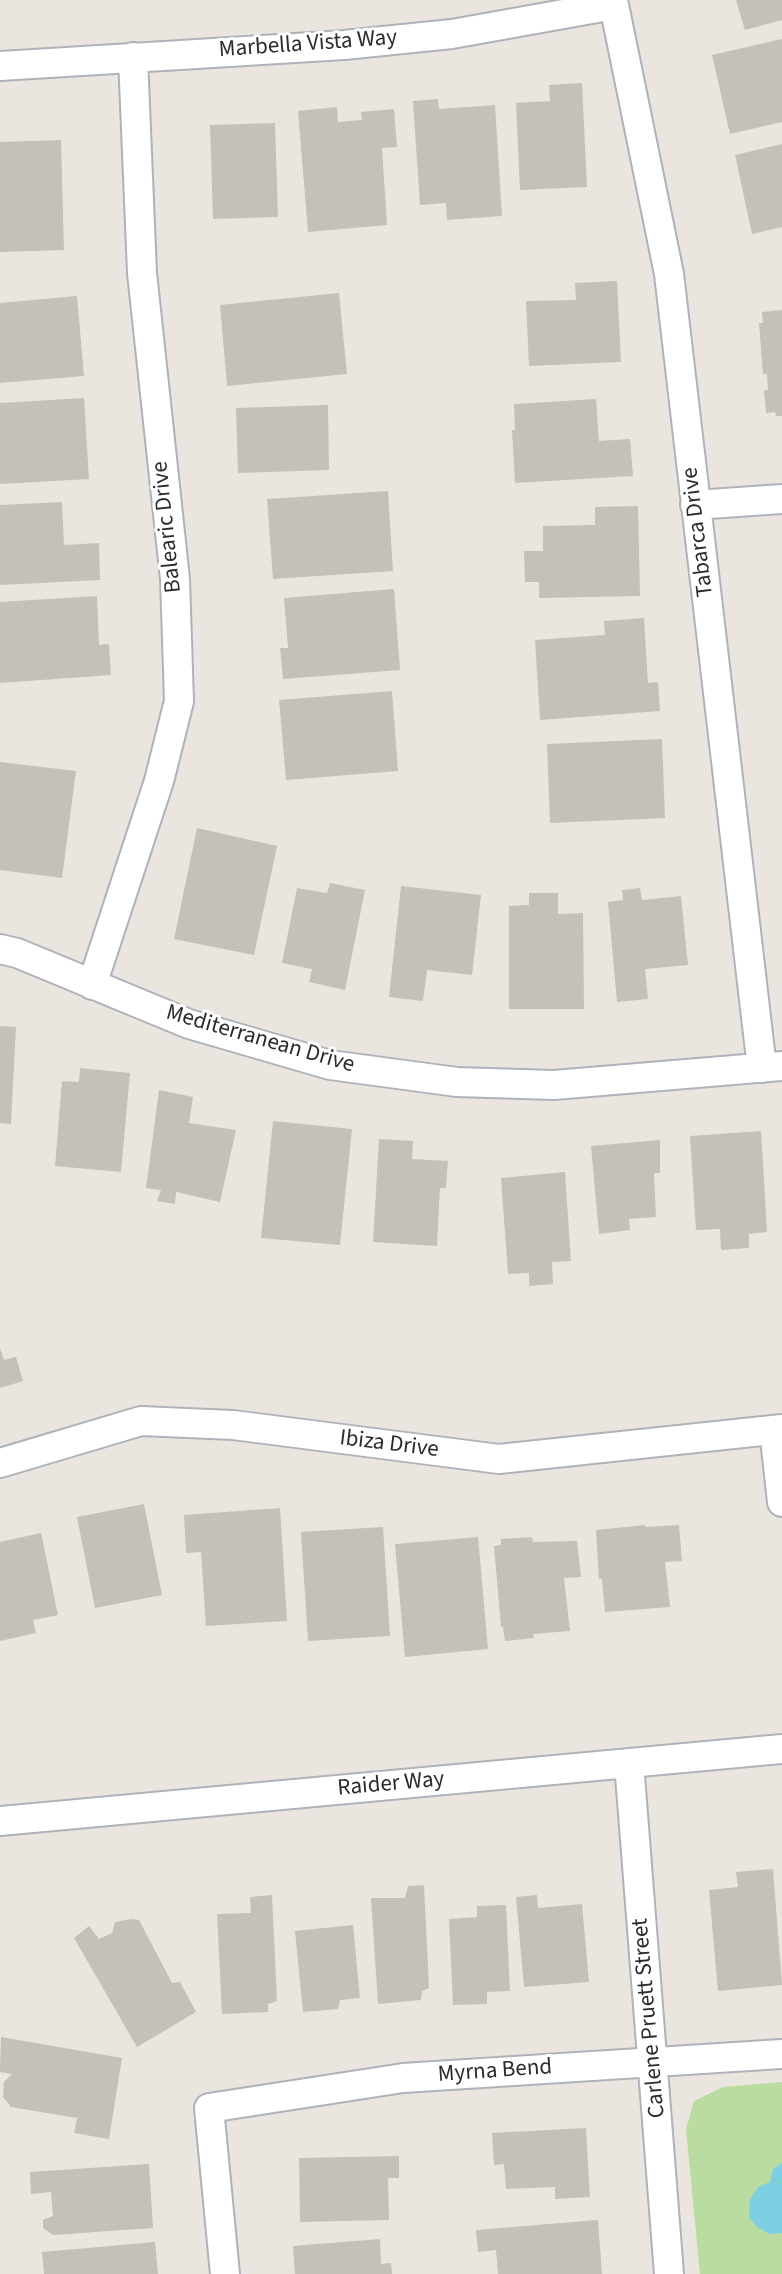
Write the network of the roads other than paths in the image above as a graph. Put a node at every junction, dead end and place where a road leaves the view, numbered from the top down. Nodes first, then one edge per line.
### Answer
1 (614, 2) edge
2 (133, 57) junction
3 (0, 66) edge
4 (782, 499) edge
5 (695, 505) junction
6 (0, 949) edge
7 (92, 985) junction
8 (772, 1067) edge
9 (778, 1430) edge
10 (0, 1463) edge
11 (782, 1502) edge
12 (782, 1749) edge
13 (629, 1763) junction
14 (0, 1821) edge
15 (782, 2054) edge
16 (653, 2062) junction
17 (225, 2274) edge
18 (670, 2274) edge

1 - 2 street, Marbella Vista Way
1 - 5 street, Tabarca Drive
2 - 3 street, Marbella Vista Way
2 - 7 street, Balearic Drive
4 - 5 street
5 - 8 street, Tabarca Drive
6 - 7 street, Mediterranean Drive
7 - 8 street, Mediterranean Drive
9 - 10 street, Ibiza Drive
9 - 11 street
12 - 13 street, Raider Way
13 - 14 street, Raider Way
13 - 16 street, Carlene Pruett Street
15 - 16 street, Myrna Bend
16 - 17 street, Myrna Bend
16 - 18 street, Carlene Pruett Street

